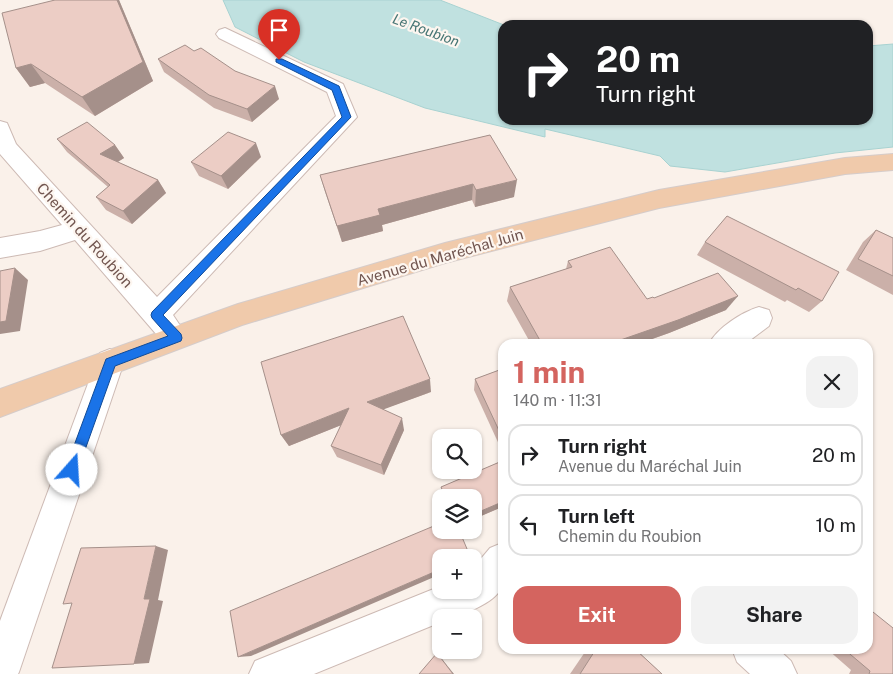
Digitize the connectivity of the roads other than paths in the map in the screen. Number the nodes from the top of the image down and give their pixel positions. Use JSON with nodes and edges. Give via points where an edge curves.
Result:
{"nodes":[{"id":1,"x":225,"y":34,"type":"dead end"},
{"id":2,"x":0,"y":128,"type":"edge"},
{"id":3,"x":893,"y":162,"type":"edge"},
{"id":4,"x":80,"y":229,"type":"junction"},
{"id":5,"x":0,"y":248,"type":"edge"},
{"id":6,"x":156,"y":315,"type":"junction"},
{"id":7,"x":759,"y":318,"type":"dead end"},
{"id":8,"x":177,"y":338,"type":"junction"},
{"id":9,"x":730,"y":339,"type":"edge"},
{"id":10,"x":110,"y":362,"type":"junction"},
{"id":11,"x":0,"y":403,"type":"edge"},
{"id":12,"x":498,"y":565,"type":"edge"},
{"id":13,"x":756,"y":654,"type":"edge"},
{"id":14,"x":0,"y":672,"type":"edge"},
{"id":15,"x":268,"y":674,"type":"edge"},
{"id":16,"x":778,"y":674,"type":"edge"}],
"edges":[{"from":1,"to":6,"type":"street","via":[[336,88],[347,117]]},
{"from":2,"to":4,"type":"street","name":"Chemin du Roubion","via":[[6,146]]},
{"from":3,"to":8,"type":"main road","name":"Avenue du Maréchal Juin","via":[[845,166],[660,198],[445,253],[238,315]]},
{"from":4,"to":5,"type":"street","via":[[40,242]]},
{"from":4,"to":6,"type":"street","name":"Chemin du Roubion"},
{"from":6,"to":8,"type":"street","name":"Chemin du Roubion"},
{"from":7,"to":9,"type":"street"},
{"from":8,"to":10,"type":"main road","name":"Avenue du Maréchal Juin"},
{"from":10,"to":11,"type":"main road","name":"Avenue du Maréchal Juin"},
{"from":10,"to":14,"type":"street"},
{"from":12,"to":15,"type":"street","via":[[478,589]]},
{"from":13,"to":16,"type":"street"}]}
